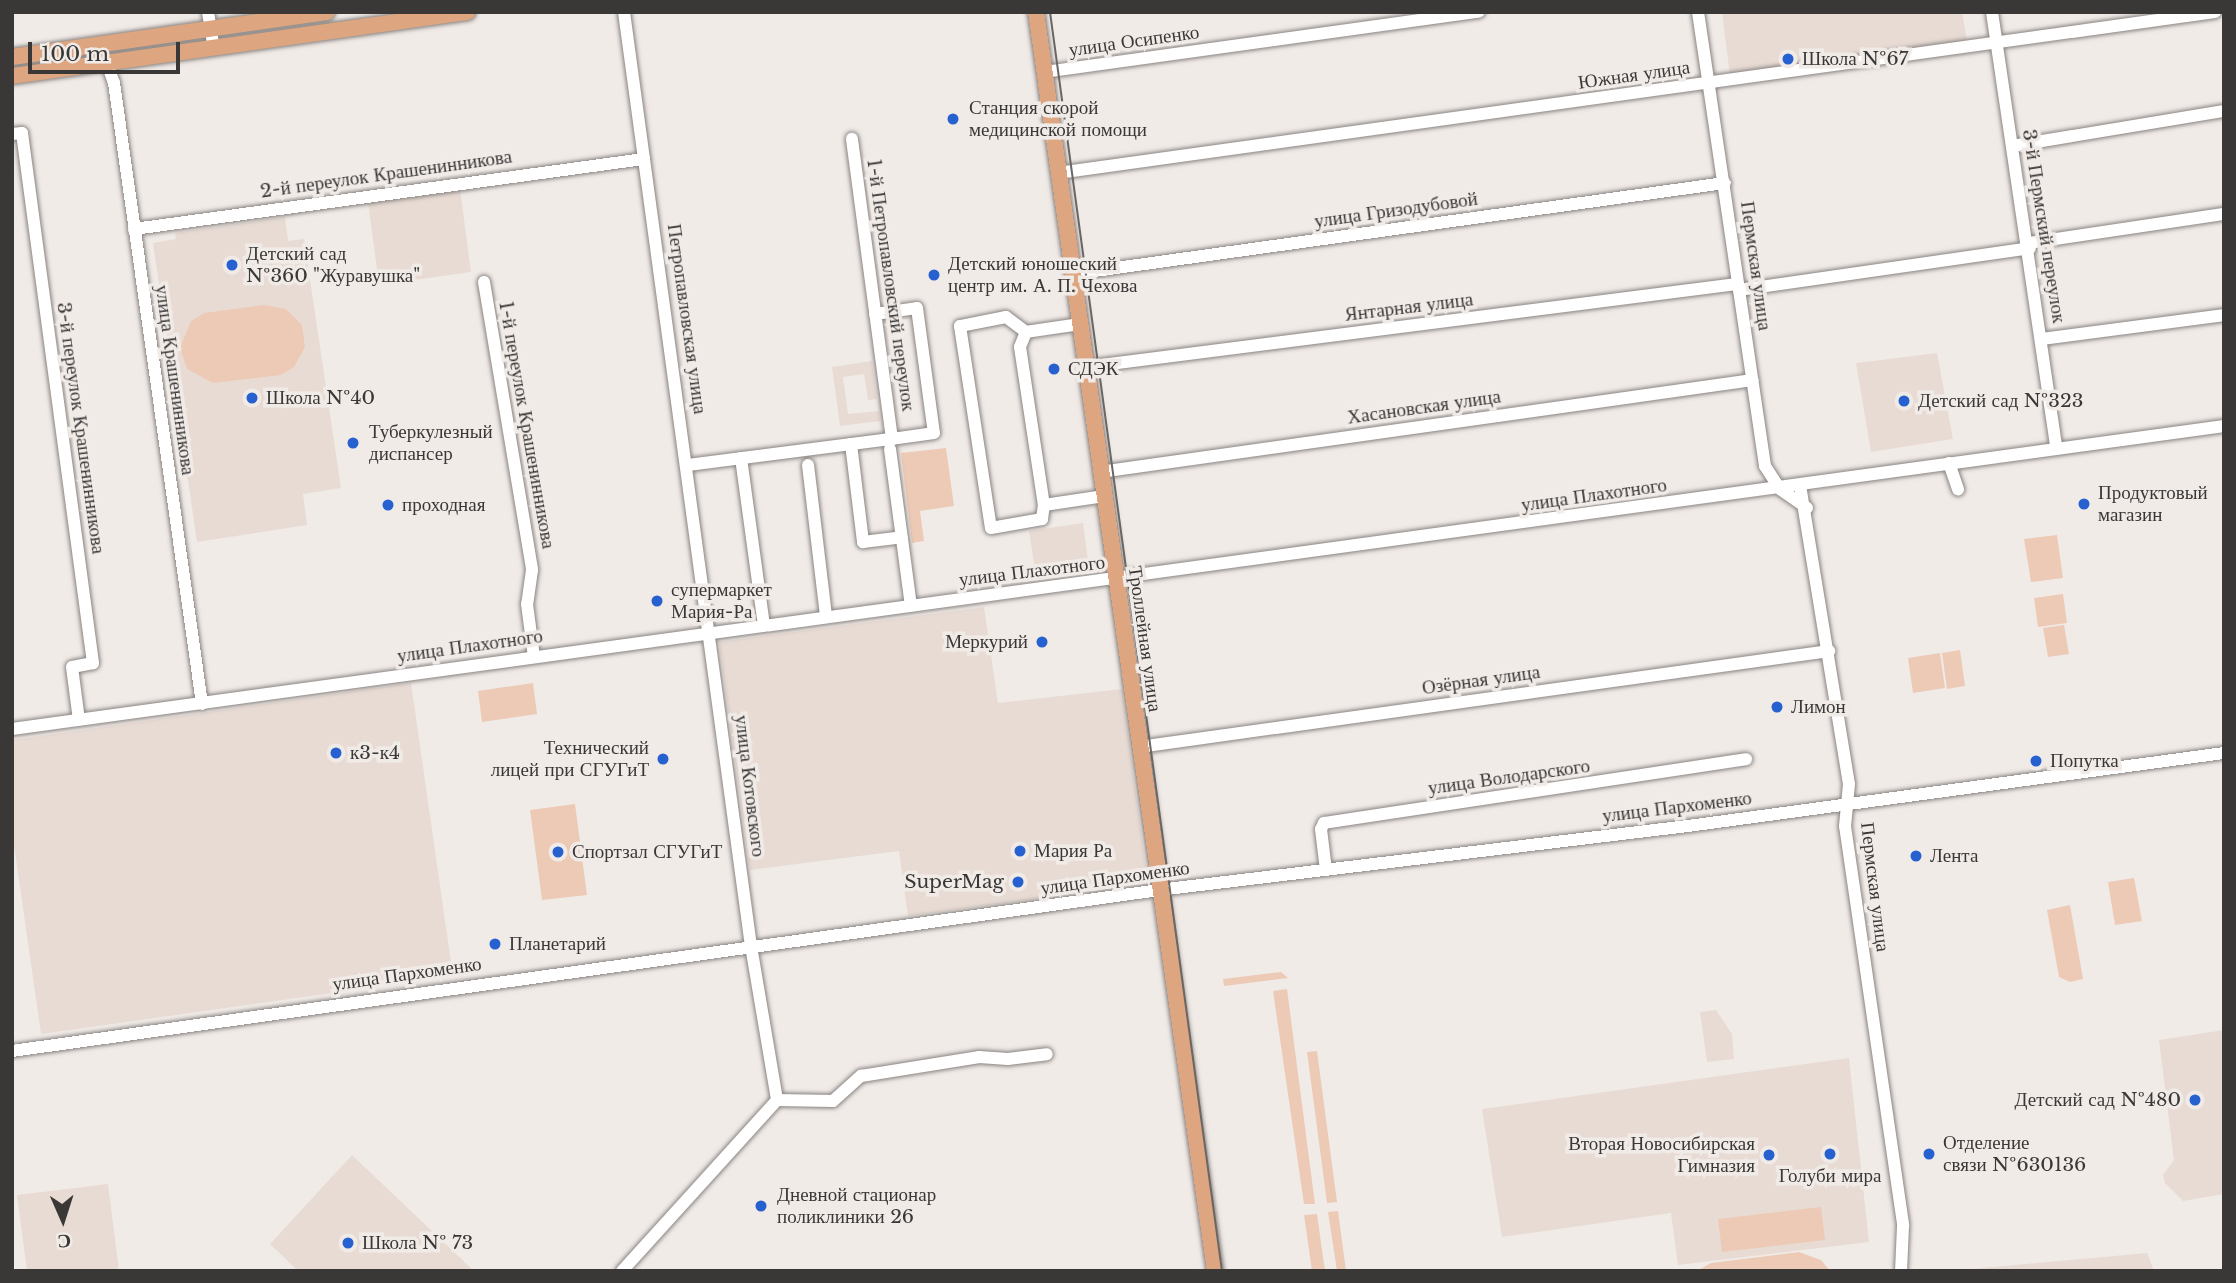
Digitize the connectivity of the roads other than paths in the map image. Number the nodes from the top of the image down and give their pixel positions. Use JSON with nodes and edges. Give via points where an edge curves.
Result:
{"nodes":[{"id":1,"x":208,"y":12,"type":"edge"},
{"id":2,"x":327,"y":12,"type":"edge"},
{"id":3,"x":468,"y":12,"type":"edge"},
{"id":4,"x":624,"y":12,"type":"edge"},
{"id":5,"x":1036,"y":12,"type":"edge"},
{"id":6,"x":1479,"y":12,"type":"edge"},
{"id":7,"x":1698,"y":12,"type":"edge"},
{"id":8,"x":1992,"y":12,"type":"edge"},
{"id":9,"x":2215,"y":12,"type":"edge"},
{"id":10,"x":211,"y":30,"type":"junction"},
{"id":11,"x":1995,"y":41,"type":"junction"},
{"id":12,"x":214,"y":48,"type":"junction"},
{"id":13,"x":12,"y":57,"type":"edge"},
{"id":14,"x":107,"y":63,"type":"junction"},
{"id":15,"x":1044,"y":72,"type":"junction"},
{"id":16,"x":12,"y":76,"type":"edge"},
{"id":17,"x":1710,"y":84,"type":"junction"},
{"id":18,"x":2224,"y":111,"type":"edge"},
{"id":19,"x":12,"y":134,"type":"edge"},
{"id":20,"x":852,"y":139,"type":"dead end"},
{"id":21,"x":2012,"y":146,"type":"junction"},
{"id":22,"x":644,"y":159,"type":"junction"},
{"id":23,"x":1058,"y":173,"type":"junction"},
{"id":24,"x":1725,"y":183,"type":"junction"},
{"id":25,"x":2224,"y":214,"type":"edge"},
{"id":26,"x":134,"y":229,"type":"junction"},
{"id":27,"x":2029,"y":245,"type":"junction"},
{"id":28,"x":1073,"y":274,"type":"junction"},
{"id":29,"x":484,"y":282,"type":"dead end"},
{"id":30,"x":1738,"y":287,"type":"junction"},
{"id":31,"x":875,"y":314,"type":"junction"},
{"id":32,"x":2224,"y":315,"type":"edge"},
{"id":33,"x":1080,"y":324,"type":"junction"},
{"id":34,"x":1026,"y":332,"type":"junction"},
{"id":35,"x":2042,"y":339,"type":"junction"},
{"id":36,"x":1086,"y":367,"type":"junction"},
{"id":37,"x":1753,"y":380,"type":"junction"},
{"id":38,"x":2224,"y":426,"type":"edge"},
{"id":39,"x":851,"y":444,"type":"junction"},
{"id":40,"x":891,"y":444,"type":"junction"},
{"id":41,"x":2056,"y":447,"type":"junction"},
{"id":42,"x":741,"y":458,"type":"junction"},
{"id":43,"x":1949,"y":463,"type":"junction"},
{"id":44,"x":688,"y":465,"type":"junction"},
{"id":45,"x":808,"y":465,"type":"dead end"},
{"id":46,"x":1100,"y":472,"type":"junction"},
{"id":47,"x":1800,"y":485,"type":"junction"},
{"id":48,"x":1780,"y":489,"type":"junction"},
{"id":49,"x":1958,"y":489,"type":"dead end"},
{"id":50,"x":1104,"y":496,"type":"junction"},
{"id":51,"x":1044,"y":505,"type":"junction"},
{"id":52,"x":1807,"y":508,"type":"junction"},
{"id":53,"x":902,"y":537,"type":"junction"},
{"id":54,"x":1115,"y":579,"type":"junction"},
{"id":55,"x":911,"y":606,"type":"junction"},
{"id":56,"x":826,"y":617,"type":"junction"},
{"id":57,"x":764,"y":625,"type":"junction"},
{"id":58,"x":711,"y":632,"type":"junction"},
{"id":59,"x":1829,"y":651,"type":"junction"},
{"id":60,"x":534,"y":657,"type":"junction"},
{"id":61,"x":202,"y":704,"type":"junction"},
{"id":62,"x":79,"y":720,"type":"junction"},
{"id":63,"x":12,"y":729,"type":"edge"},
{"id":64,"x":1139,"y":747,"type":"junction"},
{"id":65,"x":2224,"y":753,"type":"edge"},
{"id":66,"x":1746,"y":759,"type":"dead end"},
{"id":67,"x":1847,"y":804,"type":"junction"},
{"id":68,"x":1326,"y":870,"type":"junction"},
{"id":69,"x":1159,"y":890,"type":"junction"},
{"id":70,"x":751,"y":946,"type":"junction"},
{"id":71,"x":12,"y":1051,"type":"edge"},
{"id":72,"x":1047,"y":1054,"type":"dead end"},
{"id":73,"x":777,"y":1100,"type":"junction"},
{"id":74,"x":622,"y":1271,"type":"edge"},
{"id":75,"x":1215,"y":1271,"type":"edge"},
{"id":76,"x":1901,"y":1271,"type":"edge"}],
"edges":[{"from":1,"to":10,"type":"street"},
{"from":2,"to":10,"type":"main road"},
{"from":3,"to":12,"type":"main road"},
{"from":4,"to":22,"type":"street","name":"Петропавловская улица"},
{"from":5,"to":15,"type":"main road","name":"Троллейная улица"},
{"from":6,"to":15,"type":"street","name":"улица Осипенко"},
{"from":7,"to":17,"type":"street","name":"Пермская улица"},
{"from":8,"to":11,"type":"street","name":"3-й Пермский переулок"},
{"from":9,"to":11,"type":"street","name":"Южная улица"},
{"from":10,"to":12,"type":"street"},
{"from":10,"to":13,"type":"main road"},
{"from":11,"to":17,"type":"street","name":"Южная улица"},
{"from":11,"to":21,"type":"street","name":"3-й Пермский переулок"},
{"from":12,"to":14,"type":"main road"},
{"from":14,"to":16,"type":"main road"},
{"from":14,"to":26,"type":"street","name":"улица Крашенинникова","via":[[114,83]]},
{"from":15,"to":23,"type":"main road","name":"Троллейная улица"},
{"from":17,"to":23,"type":"street","name":"Южная улица"},
{"from":17,"to":24,"type":"street","name":"Пермская улица"},
{"from":18,"to":21,"type":"street"},
{"from":19,"to":62,"type":"street","name":"3-й переулок Крашенинникова","via":[[22,133],[93,663],[72,667]]},
{"from":20,"to":31,"type":"street","name":"1-й Петропавловский переулок"},
{"from":21,"to":27,"type":"street","name":"3-й Пермский переулок"},
{"from":22,"to":26,"type":"street","name":"2-й переулок Крашенинникова"},
{"from":22,"to":44,"type":"street","name":"Петропавловская улица"},
{"from":23,"to":28,"type":"main road","name":"Троллейная улица"},
{"from":24,"to":28,"type":"street","name":"улица Гризодубовой"},
{"from":24,"to":30,"type":"street","name":"Пермская улица"},
{"from":25,"to":27,"type":"street","name":"Янтарная улица"},
{"from":26,"to":61,"type":"street","name":"улица Крашенинникова"},
{"from":27,"to":30,"type":"street","name":"Янтарная улица"},
{"from":27,"to":35,"type":"street","name":"3-й Пермский переулок"},
{"from":28,"to":33,"type":"main road","name":"Троллейная улица"},
{"from":29,"to":60,"type":"street","name":"1-й переулок Крашенинникова","via":[[498,388],[508,407],[532,570],[527,604]]},
{"from":30,"to":36,"type":"street","name":"Янтарная улица"},
{"from":30,"to":37,"type":"street","name":"Пермская улица"},
{"from":31,"to":40,"type":"street","name":"1-й Петропавловский переулок"},
{"from":31,"to":40,"type":"street","via":[[917,308],[934,433]]},
{"from":32,"to":35,"type":"street"},
{"from":33,"to":34,"type":"street"},
{"from":33,"to":36,"type":"main road","name":"Троллейная улица"},
{"from":34,"to":51,"type":"street","via":[[1020,347]]},
{"from":34,"to":51,"type":"street","via":[[1006,317],[960,326],[991,528],[1042,519]]},
{"from":35,"to":41,"type":"street","name":"3-й Пермский переулок"},
{"from":36,"to":46,"type":"main road","name":"Троллейная улица"},
{"from":37,"to":46,"type":"street","name":"Хасановская улица"},
{"from":37,"to":48,"type":"street","name":"Пермская улица","via":[[1765,467]]},
{"from":38,"to":41,"type":"street","name":"улица Плахотного"},
{"from":39,"to":40,"type":"street","name":"1-й Петропавловский переулок"},
{"from":39,"to":42,"type":"street","name":"1-й Петропавловский переулок"},
{"from":39,"to":53,"type":"street","via":[[863,542]]},
{"from":40,"to":53,"type":"street","name":"1-й Петропавловский переулок"},
{"from":41,"to":43,"type":"street","name":"улица Плахотного"},
{"from":42,"to":44,"type":"street","name":"1-й Петропавловский переулок"},
{"from":42,"to":57,"type":"street"},
{"from":43,"to":47,"type":"street","name":"улица Плахотного"},
{"from":43,"to":49,"type":"street"},
{"from":44,"to":58,"type":"street","name":"Петропавловская улица"},
{"from":45,"to":56,"type":"street"},
{"from":46,"to":50,"type":"main road","name":"Троллейная улица"},
{"from":47,"to":48,"type":"street","name":"улица Плахотного"},
{"from":47,"to":52,"type":"street","name":"Пермская улица"},
{"from":48,"to":52,"type":"street","name":"Пермская улица"},
{"from":48,"to":54,"type":"street","name":"улица Плахотного"},
{"from":50,"to":51,"type":"street"},
{"from":50,"to":54,"type":"main road","name":"Троллейная улица"},
{"from":52,"to":59,"type":"street","name":"Пермская улица"},
{"from":53,"to":55,"type":"street","name":"1-й Петропавловский переулок"},
{"from":54,"to":55,"type":"street","name":"улица Плахотного"},
{"from":54,"to":64,"type":"main road","name":"Троллейная улица"},
{"from":55,"to":56,"type":"street","name":"улица Плахотного"},
{"from":56,"to":57,"type":"street","name":"улица Плахотного"},
{"from":57,"to":58,"type":"street","name":"улица Плахотного"},
{"from":58,"to":60,"type":"street","name":"улица Плахотного"},
{"from":58,"to":70,"type":"street","name":"улица Котовского"},
{"from":59,"to":64,"type":"street","name":"Озёрная улица"},
{"from":59,"to":67,"type":"street","name":"Пермская улица","via":[[1849,784]]},
{"from":60,"to":61,"type":"street","name":"улица Плахотного"},
{"from":61,"to":62,"type":"street","name":"улица Плахотного"},
{"from":62,"to":63,"type":"street","name":"улица Плахотного"},
{"from":64,"to":69,"type":"main road","name":"Троллейная улица"},
{"from":65,"to":67,"type":"street","name":"улица Пархоменко"},
{"from":66,"to":68,"type":"street","name":"улица Володарского","via":[[1324,823]]},
{"from":67,"to":68,"type":"street","name":"улица Пархоменко"},
{"from":67,"to":76,"type":"street","name":"Пермская улица","via":[[1845,826],[1903,1226]]},
{"from":68,"to":69,"type":"street","name":"улица Пархоменко"},
{"from":69,"to":70,"type":"street","name":"улица Пархоменко"},
{"from":69,"to":75,"type":"main road","name":"Троллейная улица"},
{"from":70,"to":71,"type":"street","name":"улица Пархоменко"},
{"from":70,"to":73,"type":"street","name":"улица Котовского"},
{"from":72,"to":73,"type":"street","via":[[979,1057],[861,1076],[833,1101]]},
{"from":73,"to":74,"type":"street"}]}
